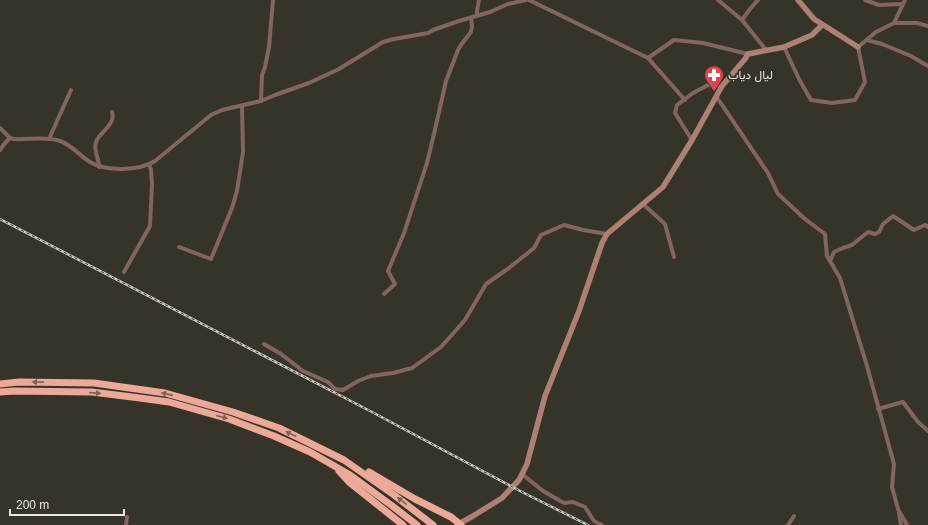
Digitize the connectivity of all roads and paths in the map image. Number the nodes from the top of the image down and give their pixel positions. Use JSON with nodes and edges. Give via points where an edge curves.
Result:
{"nodes":[{"id":1,"x":273,"y":0,"type":"edge"},
{"id":2,"x":480,"y":0,"type":"edge"},
{"id":3,"x":526,"y":0,"type":"edge"},
{"id":4,"x":530,"y":0,"type":"edge"},
{"id":5,"x":718,"y":0,"type":"edge"},
{"id":6,"x":758,"y":0,"type":"edge"},
{"id":7,"x":798,"y":0,"type":"edge"},
{"id":8,"x":865,"y":0,"type":"edge"},
{"id":9,"x":904,"y":2,"type":"edge"},
{"id":10,"x":477,"y":16,"type":"junction"},
{"id":11,"x":471,"y":18,"type":"junction"},
{"id":12,"x":742,"y":20,"type":"junction"},
{"id":13,"x":894,"y":23,"type":"junction"},
{"id":14,"x":822,"y":25,"type":"junction"},
{"id":15,"x":928,"y":26,"type":"edge"},
{"id":16,"x":867,"y":40,"type":"junction"},
{"id":17,"x":784,"y":47,"type":"junction"},
{"id":18,"x":858,"y":47,"type":"junction"},
{"id":19,"x":766,"y":50,"type":"junction"},
{"id":20,"x":748,"y":54,"type":"junction"},
{"id":21,"x":648,"y":58,"type":"junction"},
{"id":22,"x":928,"y":66,"type":"edge"},
{"id":23,"x":722,"y":86,"type":"junction"},
{"id":24,"x":71,"y":90,"type":"dead end"},
{"id":25,"x":716,"y":96,"type":"junction"},
{"id":26,"x":685,"y":100,"type":"junction"},
{"id":27,"x":261,"y":101,"type":"junction"},
{"id":28,"x":242,"y":106,"type":"junction"},
{"id":29,"x":112,"y":112,"type":"dead end"},
{"id":30,"x":0,"y":128,"type":"edge"},
{"id":31,"x":10,"y":138,"type":"junction"},
{"id":32,"x":50,"y":139,"type":"junction"},
{"id":33,"x":692,"y":140,"type":"junction"},
{"id":34,"x":0,"y":150,"type":"edge"},
{"id":35,"x":150,"y":164,"type":"junction"},
{"id":36,"x":99,"y":167,"type":"junction"},
{"id":37,"x":643,"y":204,"type":"junction"},
{"id":38,"x":928,"y":227,"type":"edge"},
{"id":39,"x":607,"y":234,"type":"junction"},
{"id":40,"x":179,"y":247,"type":"dead end"},
{"id":41,"x":674,"y":258,"type":"dead end"},
{"id":42,"x":830,"y":261,"type":"junction"},
{"id":43,"x":124,"y":272,"type":"dead end"},
{"id":44,"x":384,"y":294,"type":"dead end"},
{"id":45,"x":264,"y":344,"type":"dead end"},
{"id":46,"x":0,"y":384,"type":"edge"},
{"id":47,"x":0,"y":392,"type":"edge"},
{"id":48,"x":878,"y":409,"type":"junction"},
{"id":49,"x":928,"y":431,"type":"edge"},
{"id":50,"x":344,"y":460,"type":"junction"},
{"id":51,"x":337,"y":468,"type":"junction"},
{"id":52,"x":522,"y":474,"type":"junction"},
{"id":53,"x":898,"y":509,"type":"junction"},
{"id":54,"x":794,"y":516,"type":"dead end"},
{"id":55,"x":128,"y":517,"type":"dead end"},
{"id":56,"x":126,"y":525,"type":"edge"},
{"id":57,"x":403,"y":525,"type":"edge"},
{"id":58,"x":417,"y":525,"type":"edge"},
{"id":59,"x":432,"y":525,"type":"edge"},
{"id":60,"x":459,"y":525,"type":"edge"},
{"id":61,"x":602,"y":525,"type":"edge"},
{"id":62,"x":788,"y":525,"type":"edge"},
{"id":63,"x":901,"y":525,"type":"edge"},
{"id":64,"x":907,"y":525,"type":"edge"}],
"edges":[{"from":1,"to":27,"type":"street","via":[[269,47],[262,75]]},
{"from":2,"to":10,"type":"street"},
{"from":3,"to":10,"type":"street"},
{"from":4,"to":21,"type":"street"},
{"from":5,"to":12,"type":"street"},
{"from":6,"to":12,"type":"street"},
{"from":7,"to":14,"type":"street"},
{"from":8,"to":9,"type":"street","via":[[879,5]]},
{"from":9,"to":13,"type":"street"},
{"from":10,"to":11,"type":"street"},
{"from":11,"to":27,"type":"street","via":[[417,36],[383,42],[339,69]]},
{"from":11,"to":44,"type":"street","via":[[471,32],[458,50],[446,82],[427,163],[404,233],[388,271],[395,284]]},
{"from":12,"to":19,"type":"street"},
{"from":13,"to":15,"type":"street","via":[[917,23]]},
{"from":13,"to":16,"type":"street"},
{"from":14,"to":17,"type":"street","via":[[812,35]]},
{"from":14,"to":18,"type":"street"},
{"from":16,"to":18,"type":"street"},
{"from":16,"to":22,"type":"street","via":[[911,56]]},
{"from":17,"to":18,"type":"street","via":[[811,100],[832,103],[854,100],[865,82]]},
{"from":17,"to":19,"type":"street"},
{"from":19,"to":20,"type":"street"},
{"from":20,"to":21,"type":"street","via":[[703,43],[674,40]]},
{"from":20,"to":23,"type":"street"},
{"from":21,"to":26,"type":"street"},
{"from":23,"to":25,"type":"street"},
{"from":23,"to":26,"type":"street","via":[[708,85]]},
{"from":24,"to":32,"type":"street"},
{"from":25,"to":33,"type":"street"},
{"from":25,"to":42,"type":"street","via":[[768,173],[778,194],[825,234],[827,256]]},
{"from":26,"to":33,"type":"street","via":[[677,105],[675,113]]},
{"from":27,"to":28,"type":"street"},
{"from":28,"to":35,"type":"street","via":[[211,115]]},
{"from":28,"to":40,"type":"street","via":[[242,152],[237,191],[212,259]]},
{"from":29,"to":36,"type":"street","via":[[111,122],[95,144]]},
{"from":30,"to":31,"type":"street"},
{"from":31,"to":32,"type":"street"},
{"from":31,"to":34,"type":"street"},
{"from":32,"to":36,"type":"street","via":[[67,144]]},
{"from":33,"to":37,"type":"street","via":[[663,187]]},
{"from":35,"to":36,"type":"street","via":[[133,169]]},
{"from":35,"to":43,"type":"street","via":[[150,226]]},
{"from":37,"to":39,"type":"street"},
{"from":37,"to":41,"type":"street","via":[[665,224]]},
{"from":38,"to":42,"type":"street","via":[[925,225],[914,230],[893,216],[883,224],[879,232],[868,232],[852,245],[834,252]]},
{"from":39,"to":45,"type":"street","via":[[564,225],[541,235],[534,248],[486,284],[465,320],[441,348],[412,368],[371,376],[343,390],[335,389],[328,382],[303,371]]},
{"from":39,"to":52,"type":"street","via":[[545,396]]},
{"from":42,"to":48,"type":"street","via":[[840,278]]},
{"from":50,"to":46,"type":"highway","one_way":true,"via":[[279,428],[165,393],[94,384]]},
{"from":47,"to":51,"type":"highway","one_way":true,"via":[[92,392],[169,402],[229,419],[268,434],[310,452]]},
{"from":48,"to":49,"type":"street","via":[[903,402]]},
{"from":48,"to":53,"type":"street","via":[[894,464],[892,487]]},
{"from":59,"to":50,"type":"highway","one_way":true},
{"from":50,"to":60,"type":"highway","via":[[446,515]]},
{"from":51,"to":57,"type":"highway","via":[[346,479]]},
{"from":51,"to":58,"type":"highway"},
{"from":52,"to":60,"type":"street","via":[[502,498]]},
{"from":52,"to":61,"type":"street","via":[[543,491],[564,503],[573,502],[586,507],[594,521]]},
{"from":53,"to":63,"type":"street"},
{"from":53,"to":64,"type":"street"},
{"from":54,"to":62,"type":"street"},
{"from":55,"to":56,"type":"street"}]}
